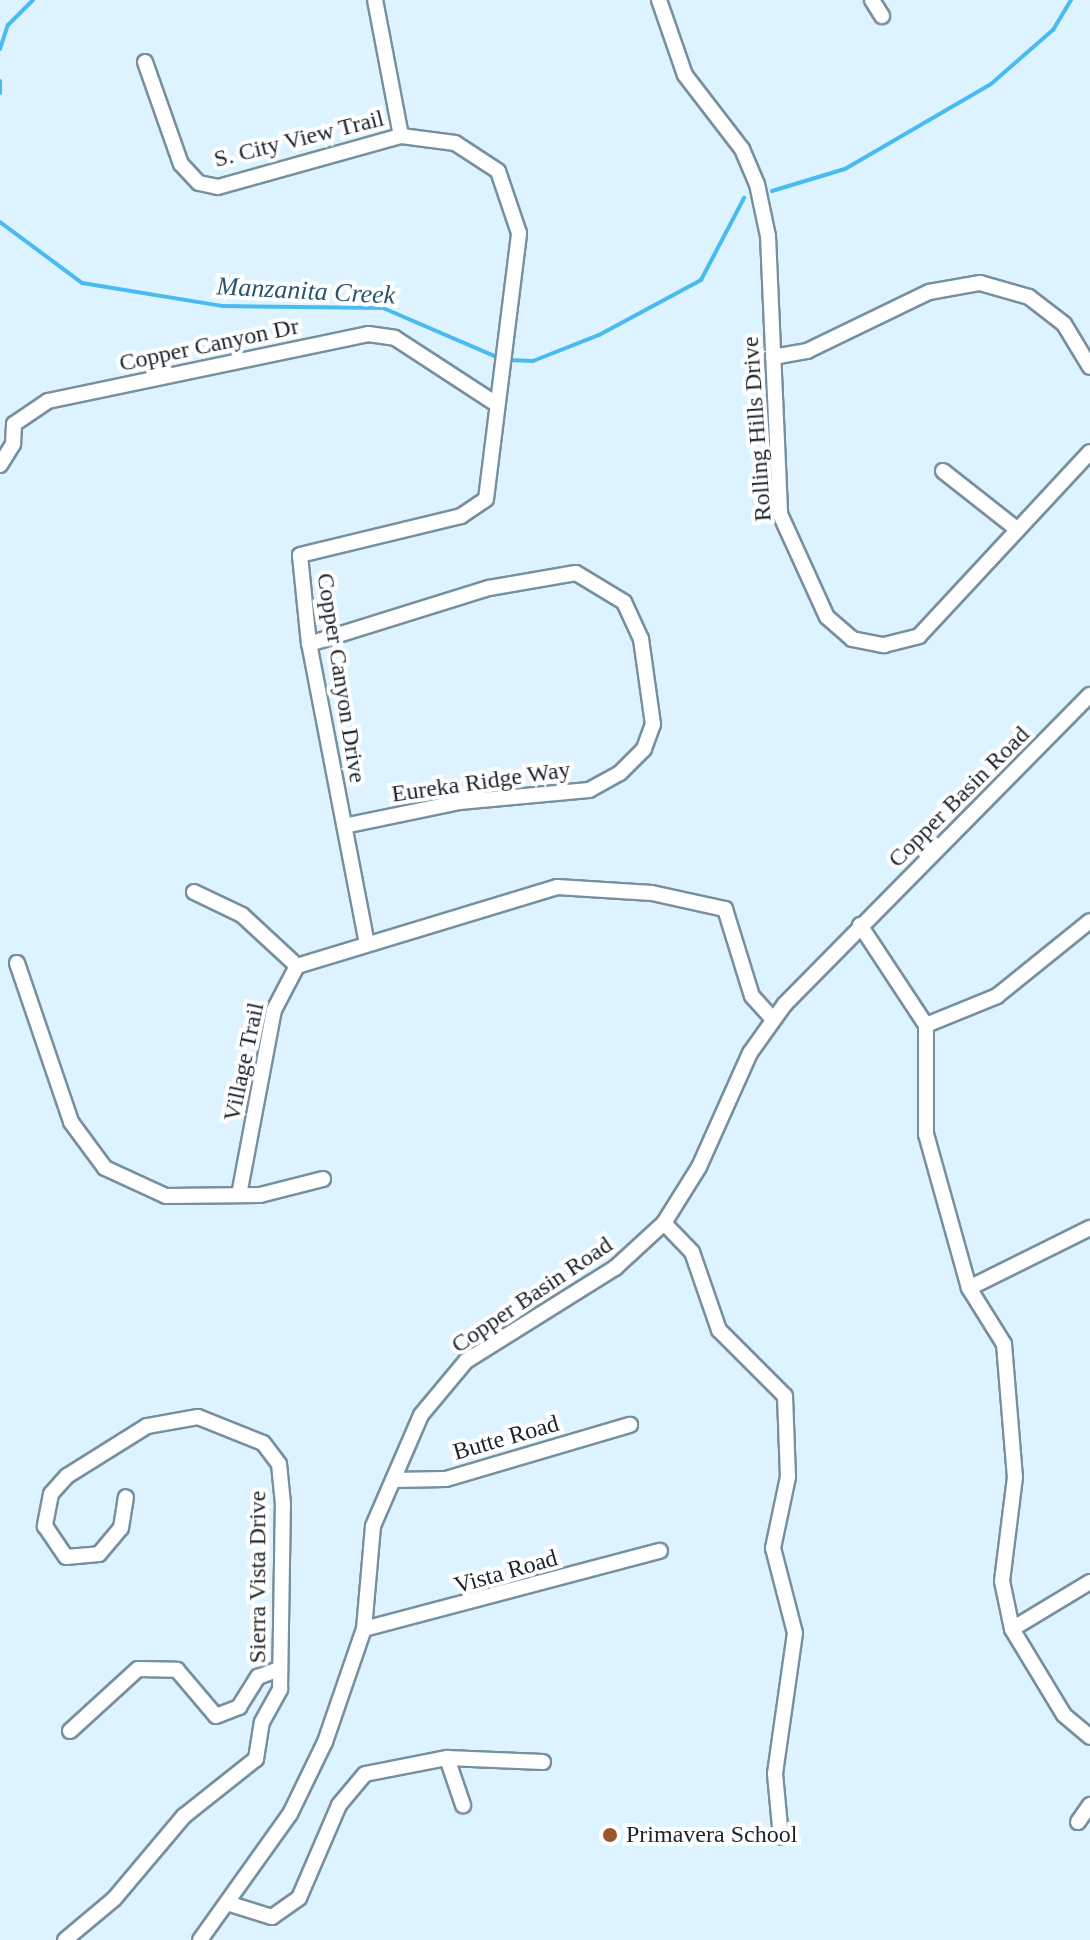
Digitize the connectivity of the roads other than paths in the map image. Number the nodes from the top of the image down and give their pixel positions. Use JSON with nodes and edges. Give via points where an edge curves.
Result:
{"nodes":[{"id":1,"x":375,"y":0,"type":"edge"},
{"id":2,"x":659,"y":0,"type":"edge"},
{"id":3,"x":872,"y":0,"type":"edge"},
{"id":4,"x":882,"y":16,"type":"dead end"},
{"id":5,"x":145,"y":62,"type":"dead end"},
{"id":6,"x":401,"y":136,"type":"junction"},
{"id":7,"x":773,"y":357,"type":"junction"},
{"id":8,"x":1090,"y":367,"type":"edge"},
{"id":9,"x":493,"y":402,"type":"junction"},
{"id":10,"x":1090,"y":452,"type":"edge"},
{"id":11,"x":0,"y":465,"type":"edge"},
{"id":12,"x":943,"y":471,"type":"dead end"},
{"id":13,"x":1018,"y":530,"type":"junction"},
{"id":14,"x":309,"y":644,"type":"junction"},
{"id":15,"x":1090,"y":695,"type":"edge"},
{"id":16,"x":344,"y":826,"type":"junction"},
{"id":17,"x":194,"y":892,"type":"dead end"},
{"id":18,"x":1090,"y":921,"type":"edge"},
{"id":19,"x":860,"y":925,"type":"junction"},
{"id":20,"x":367,"y":944,"type":"junction"},
{"id":21,"x":17,"y":963,"type":"dead end"},
{"id":22,"x":297,"y":966,"type":"junction"},
{"id":23,"x":773,"y":1019,"type":"junction"},
{"id":24,"x":926,"y":1025,"type":"junction"},
{"id":25,"x":323,"y":1179,"type":"dead end"},
{"id":26,"x":239,"y":1195,"type":"junction"},
{"id":27,"x":664,"y":1223,"type":"junction"},
{"id":28,"x":1090,"y":1228,"type":"edge"},
{"id":29,"x":969,"y":1288,"type":"junction"},
{"id":30,"x":630,"y":1425,"type":"dead end"},
{"id":31,"x":393,"y":1480,"type":"junction"},
{"id":32,"x":126,"y":1497,"type":"dead end"},
{"id":33,"x":660,"y":1551,"type":"dead end"},
{"id":34,"x":1090,"y":1582,"type":"edge"},
{"id":35,"x":364,"y":1629,"type":"junction"},
{"id":36,"x":1012,"y":1629,"type":"junction"},
{"id":37,"x":279,"y":1669,"type":"junction"},
{"id":38,"x":70,"y":1731,"type":"dead end"},
{"id":39,"x":1090,"y":1737,"type":"edge"},
{"id":40,"x":447,"y":1758,"type":"junction"},
{"id":41,"x":543,"y":1762,"type":"dead end"},
{"id":42,"x":463,"y":1805,"type":"dead end"},
{"id":43,"x":1090,"y":1805,"type":"edge"},
{"id":44,"x":1078,"y":1822,"type":"dead end"},
{"id":45,"x":781,"y":1837,"type":"dead end"},
{"id":46,"x":227,"y":1903,"type":"junction"},
{"id":47,"x":65,"y":1940,"type":"edge"},
{"id":48,"x":200,"y":1940,"type":"edge"}],
"edges":[{"from":1,"to":6,"type":"street"},
{"from":2,"to":7,"type":"street","name":"Rolling Hills Drive","via":[[685,75],[742,149],[757,184],[768,236]]},
{"from":3,"to":4,"type":"street"},
{"from":5,"to":6,"type":"street","name":"S. City View Trail","via":[[181,164],[199,183],[218,187]]},
{"from":6,"to":9,"type":"street","name":"Copper Canyon Drive","via":[[455,143],[498,171],[519,233]]},
{"from":7,"to":8,"type":"street","via":[[807,351],[929,292],[980,283],[1029,297],[1064,324]]},
{"from":7,"to":13,"type":"street","name":"Rolling Hills Drive","via":[[780,514],[827,617],[852,639],[884,645],[919,636]]},
{"from":9,"to":11,"type":"street","name":"Copper Canyon Dr","via":[[395,338],[368,334],[48,401],[14,424],[13,444]]},
{"from":9,"to":14,"type":"street","name":"Copper Canyon Drive","via":[[486,499],[461,516],[300,555]]},
{"from":10,"to":13,"type":"street","name":"Rolling Hills Drive"},
{"from":12,"to":13,"type":"street"},
{"from":14,"to":16,"type":"street","name":"Copper Canyon Drive"},
{"from":14,"to":16,"type":"street","name":"Eureka Ridge Way","via":[[489,588],[576,573],[624,602],[641,639],[653,724],[644,749],[589,790],[460,802]]},
{"from":15,"to":19,"type":"street","name":"Copper Basin Road"},
{"from":16,"to":20,"type":"street","name":"Copper Canyon Drive"},
{"from":17,"to":22,"type":"street","via":[[242,915]]},
{"from":18,"to":24,"type":"street","via":[[997,996]]},
{"from":19,"to":23,"type":"street","name":"Copper Basin Road"},
{"from":19,"to":24,"type":"street"},
{"from":20,"to":22,"type":"street"},
{"from":20,"to":23,"type":"street","via":[[557,887],[652,893],[725,909],[752,996]]},
{"from":21,"to":26,"type":"street","via":[[71,1122],[105,1168],[166,1196]]},
{"from":22,"to":26,"type":"street","name":"Village Trail","via":[[274,1010]]},
{"from":23,"to":27,"type":"street","name":"Copper Basin Road"},
{"from":24,"to":29,"type":"street","via":[[926,1134]]},
{"from":25,"to":26,"type":"street"},
{"from":27,"to":31,"type":"street","name":"Copper Basin Road","via":[[615,1268],[466,1361],[421,1415]]},
{"from":27,"to":45,"type":"street","via":[[692,1252],[719,1330],[785,1396],[788,1477],[773,1548],[795,1633],[775,1774]]},
{"from":28,"to":29,"type":"street"},
{"from":29,"to":36,"type":"street","via":[[1004,1344],[1010,1386],[1015,1477],[1002,1581]]},
{"from":30,"to":31,"type":"street","name":"Butte Road","via":[[446,1479]]},
{"from":31,"to":35,"type":"street","name":"Copper Basin Road","via":[[373,1526]]},
{"from":32,"to":37,"type":"street","name":"Sierra Vista Drive","via":[[121,1528],[99,1554],[66,1557],[45,1526],[51,1494],[67,1476],[147,1426],[198,1417],[263,1443],[279,1464],[283,1504]]},
{"from":33,"to":35,"type":"street","name":"Vista Road"},
{"from":34,"to":36,"type":"street"},
{"from":35,"to":46,"type":"street","name":"Copper Basin Road","via":[[325,1742],[290,1814]]},
{"from":36,"to":39,"type":"street","via":[[1064,1715]]},
{"from":37,"to":38,"type":"street","via":[[258,1677],[239,1707],[216,1716],[177,1670],[138,1669]]},
{"from":37,"to":47,"type":"street","name":"Sierra Vista Drive","via":[[256,1759],[184,1816],[114,1899]]},
{"from":40,"to":41,"type":"street"},
{"from":40,"to":42,"type":"street"},
{"from":40,"to":46,"type":"street","via":[[365,1774],[339,1805],[299,1898],[272,1917]]},
{"from":43,"to":44,"type":"street"},
{"from":46,"to":48,"type":"street","name":"Copper Basin Road"}]}
